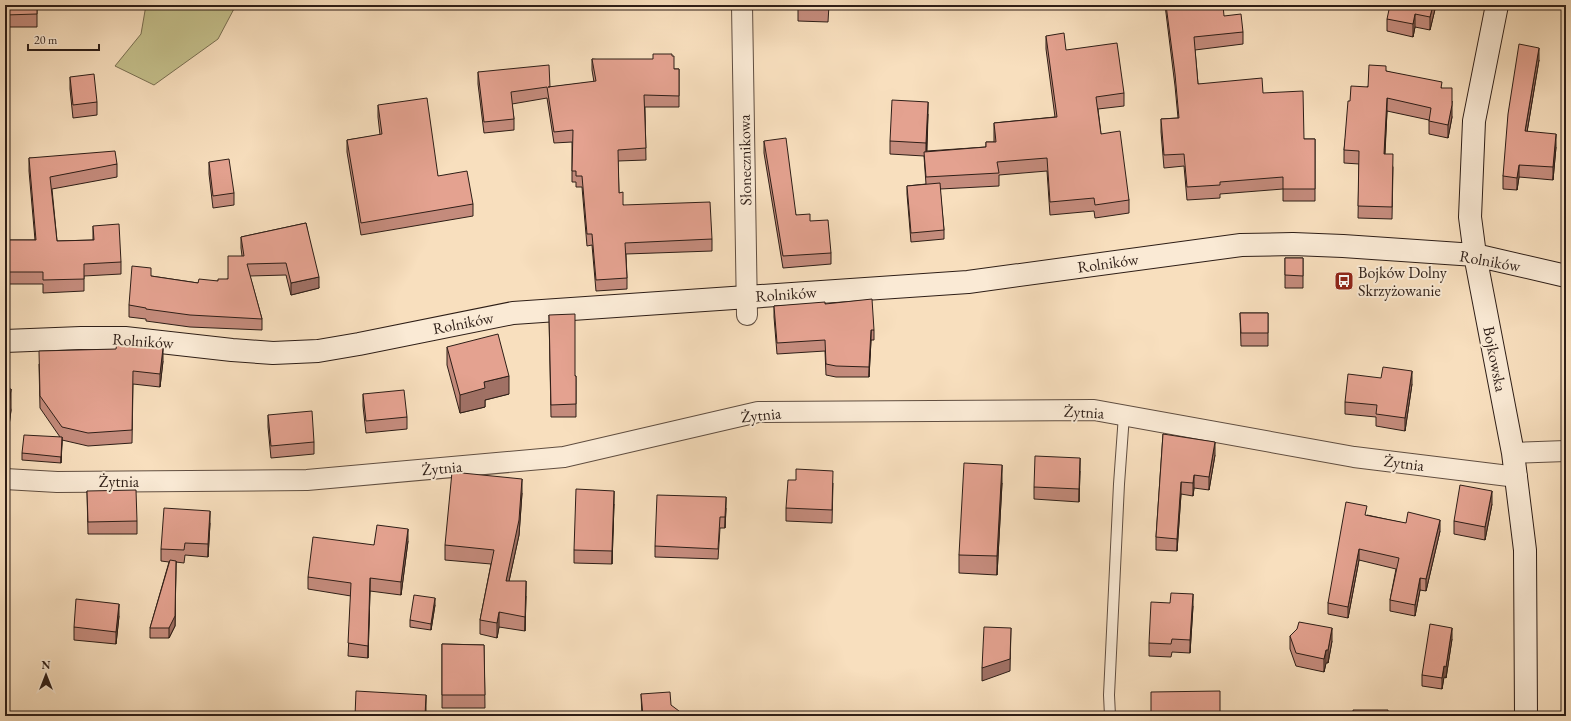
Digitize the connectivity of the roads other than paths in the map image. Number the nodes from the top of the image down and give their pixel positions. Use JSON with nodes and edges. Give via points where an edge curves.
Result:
{"nodes":[{"id":1,"x":742,"y":5,"type":"edge"},
{"id":2,"x":1497,"y":5,"type":"edge"},
{"id":3,"x":1474,"y":255,"type":"junction"},
{"id":4,"x":1566,"y":276,"type":"edge"},
{"id":5,"x":747,"y":306,"type":"junction"},
{"id":6,"x":5,"y":341,"type":"edge"},
{"id":7,"x":1124,"y":415,"type":"junction"},
{"id":8,"x":1566,"y":451,"type":"edge"},
{"id":9,"x":1513,"y":453,"type":"junction"},
{"id":10,"x":1517,"y":477,"type":"junction"},
{"id":11,"x":5,"y":479,"type":"edge"},
{"id":12,"x":1110,"y":716,"type":"edge"},
{"id":13,"x":1526,"y":716,"type":"edge"}],
"edges":[{"from":1,"to":5,"type":"street","name":"Słonecznikowa"},
{"from":2,"to":3,"type":"street","name":"Bojkowska","via":[[1474,121],[1470,217]]},
{"from":3,"to":4,"type":"street","name":"Rolników"},
{"from":3,"to":5,"type":"street","name":"Rolników","via":[[1344,246],[1241,245],[968,282]]},
{"from":3,"to":9,"type":"street","name":"Bojkowska"},
{"from":5,"to":6,"type":"street","name":"Rolników","via":[[513,313],[318,351],[266,353],[125,338]]},
{"from":7,"to":10,"type":"street","name":"Żytnia","via":[[1354,457]]},
{"from":7,"to":11,"type":"street","name":"Żytnia","via":[[1094,410],[758,412],[564,457],[307,480],[57,482]]},
{"from":7,"to":12,"type":"lane","via":[[1118,492]]},
{"from":8,"to":9,"type":"street"},
{"from":9,"to":10,"type":"street","name":"Bojkowska"},
{"from":10,"to":13,"type":"street","name":"Bojkowska","via":[[1525,550]]}]}
